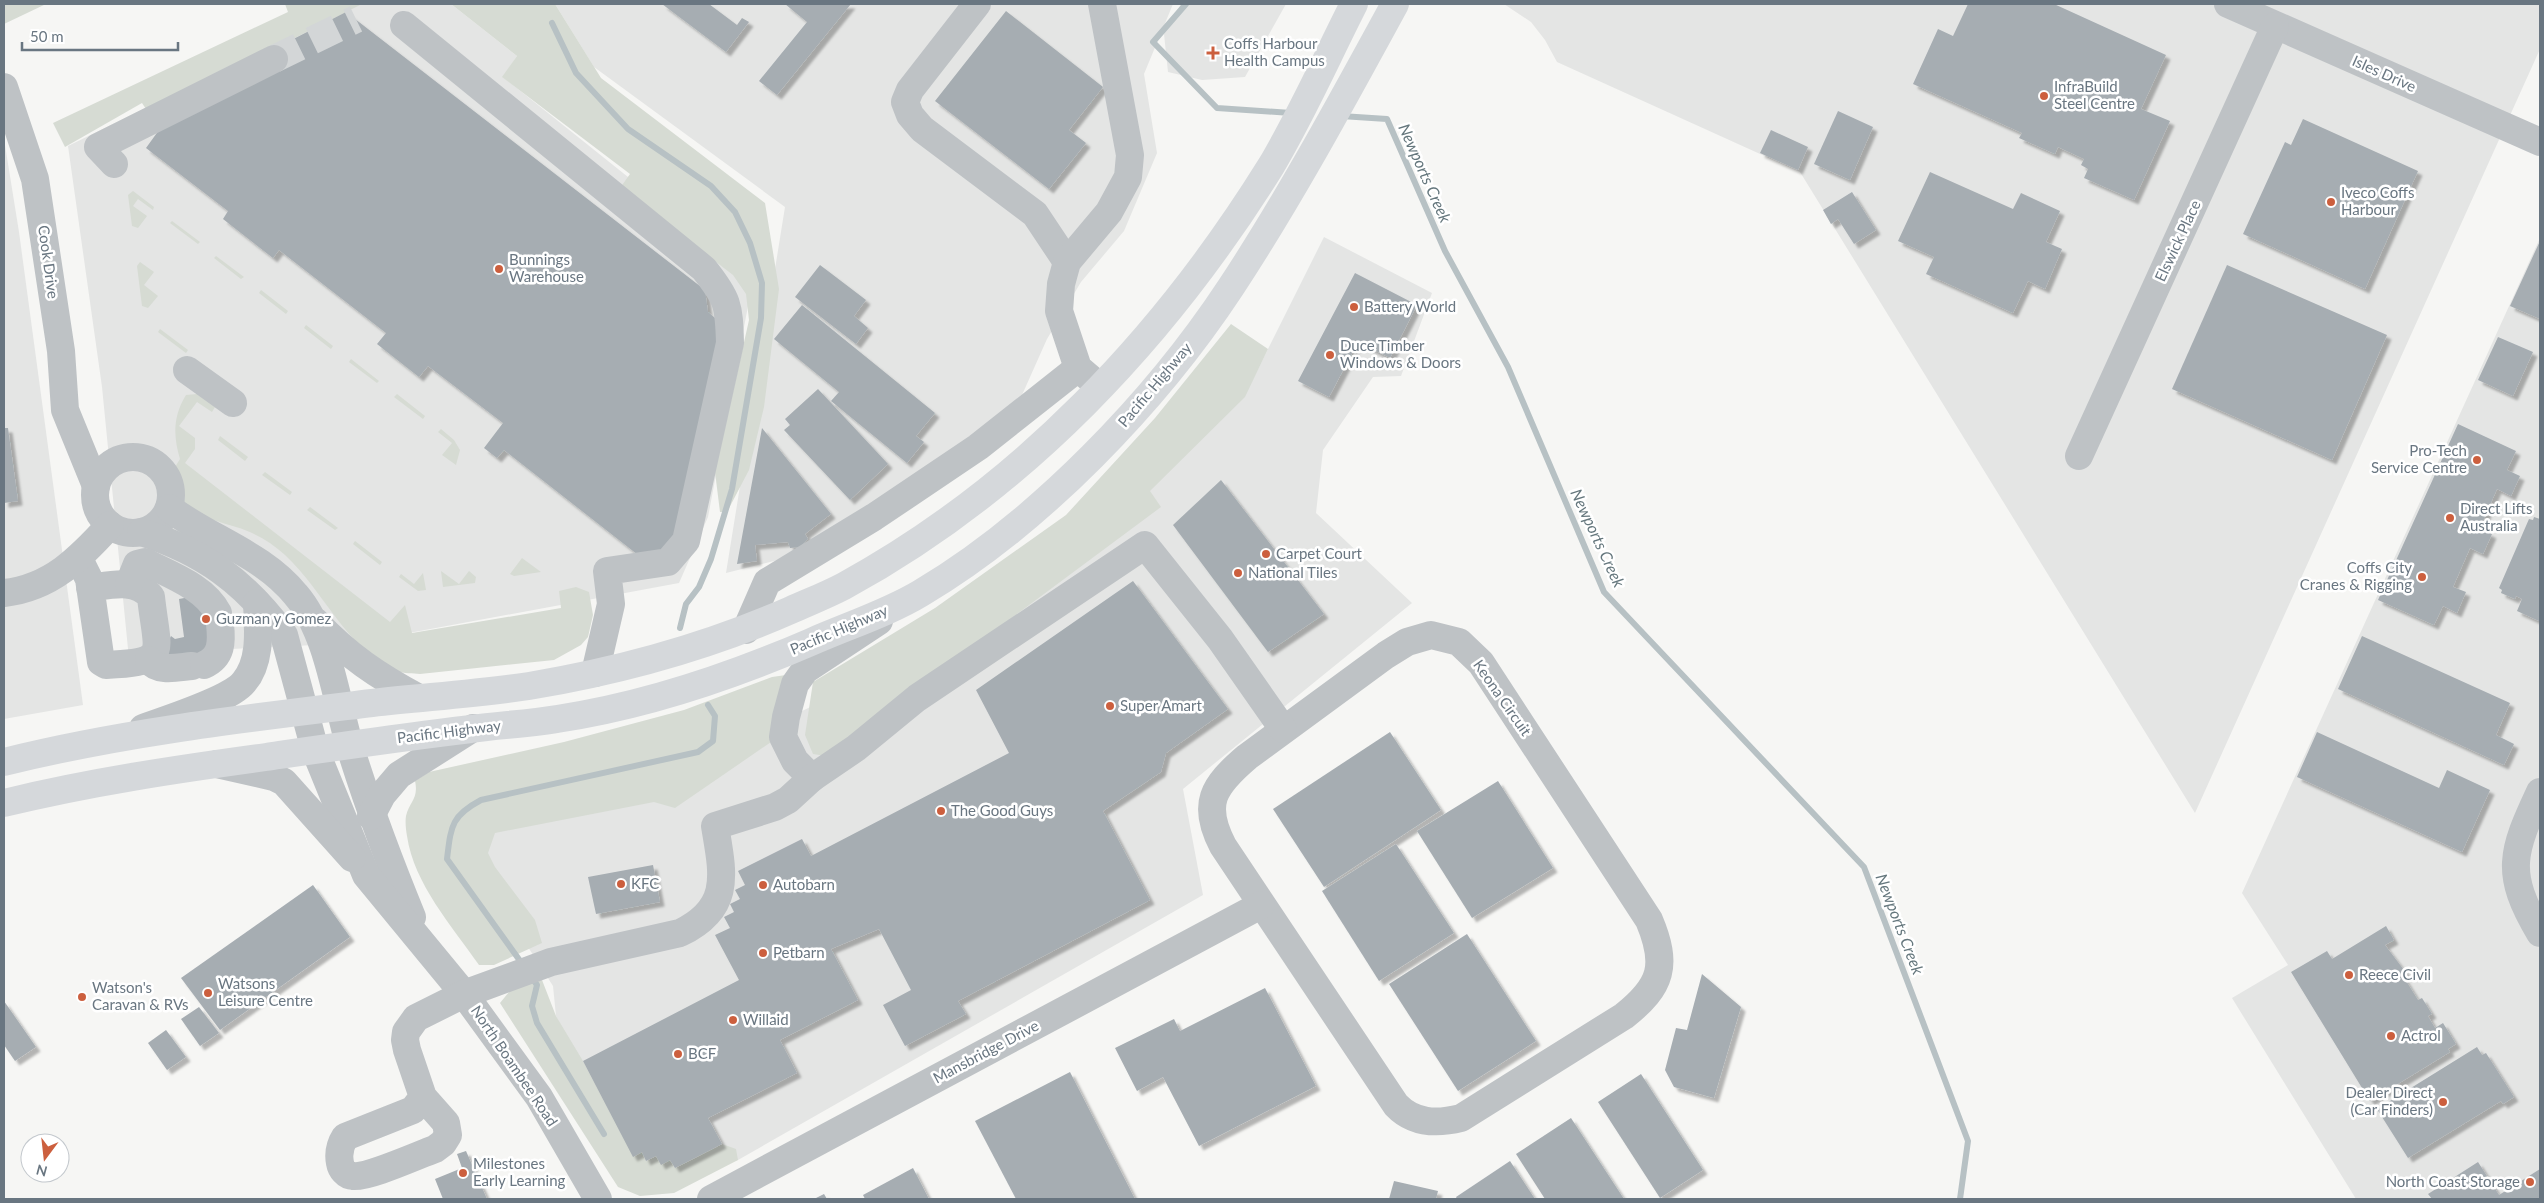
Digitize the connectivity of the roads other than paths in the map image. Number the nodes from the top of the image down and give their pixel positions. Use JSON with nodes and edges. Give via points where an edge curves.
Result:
{"nodes":[{"id":1,"x":977,"y":4,"type":"edge"},
{"id":2,"x":1102,"y":4,"type":"edge"},
{"id":3,"x":1354,"y":4,"type":"edge"},
{"id":4,"x":1395,"y":4,"type":"edge"},
{"id":5,"x":2228,"y":4,"type":"edge"},
{"id":6,"x":404,"y":25,"type":"dead end"},
{"id":7,"x":2276,"y":26,"type":"junction"},
{"id":8,"x":274,"y":59,"type":"tunnel mouth"},
{"id":9,"x":4,"y":87,"type":"edge"},
{"id":10,"x":2540,"y":142,"type":"edge"},
{"id":11,"x":114,"y":164,"type":"dead end"},
{"id":12,"x":1067,"y":262,"type":"junction"},
{"id":13,"x":1078,"y":368,"type":"junction"},
{"id":14,"x":188,"y":370,"type":"dead end"},
{"id":15,"x":1100,"y":388,"type":"junction"},
{"id":16,"x":233,"y":403,"type":"dead end"},
{"id":17,"x":77,"y":438,"type":"junction"},
{"id":18,"x":2079,"y":456,"type":"dead end"},
{"id":19,"x":118,"y":460,"type":"junction"},
{"id":20,"x":96,"y":486,"type":"junction"},
{"id":21,"x":169,"y":508,"type":"junction"},
{"id":22,"x":110,"y":525,"type":"junction"},
{"id":23,"x":141,"y":532,"type":"junction"},
{"id":24,"x":79,"y":560,"type":"junction"},
{"id":25,"x":132,"y":578,"type":"junction"},
{"id":26,"x":90,"y":588,"type":"junction"},
{"id":27,"x":4,"y":593,"type":"edge"},
{"id":28,"x":918,"y":596,"type":"junction"},
{"id":29,"x":257,"y":603,"type":"junction"},
{"id":30,"x":312,"y":617,"type":"junction"},
{"id":31,"x":746,"y":630,"type":"junction"},
{"id":32,"x":149,"y":660,"type":"junction"},
{"id":33,"x":595,"y":674,"type":"junction"},
{"id":34,"x":419,"y":698,"type":"junction"},
{"id":35,"x":340,"y":707,"type":"junction"},
{"id":36,"x":304,"y":711,"type":"junction"},
{"id":37,"x":473,"y":728,"type":"junction"},
{"id":38,"x":1283,"y":729,"type":"junction"},
{"id":39,"x":112,"y":740,"type":"junction"},
{"id":40,"x":350,"y":746,"type":"junction"},
{"id":41,"x":315,"y":750,"type":"junction"},
{"id":42,"x":4,"y":762,"type":"edge"},
{"id":43,"x":216,"y":764,"type":"junction"},
{"id":44,"x":812,"y":778,"type":"junction"},
{"id":45,"x":2540,"y":792,"type":"edge"},
{"id":46,"x":4,"y":803,"type":"edge"},
{"id":47,"x":372,"y":816,"type":"junction"},
{"id":48,"x":366,"y":875,"type":"junction"},
{"id":49,"x":1261,"y":905,"type":"junction"},
{"id":50,"x":2540,"y":933,"type":"edge"},
{"id":51,"x":421,"y":940,"type":"junction"},
{"id":52,"x":464,"y":994,"type":"junction"},
{"id":53,"x":423,"y":1097,"type":"dead end"},
{"id":54,"x":598,"y":1199,"type":"edge"},
{"id":55,"x":711,"y":1199,"type":"edge"}],
"edges":[{"from":1,"to":12,"type":"street","via":[[910,90],[905,102],[910,115],[922,129],[1035,214]]},
{"from":2,"to":12,"type":"street","via":[[1130,155],[1128,177],[1109,212]]},
{"from":3,"to":15,"type":"highway","via":[[1272,163],[1227,233],[1176,301]]},
{"from":4,"to":28,"type":"highway","name":"Pacific Highway","via":[[1320,139],[1232,286],[1170,368],[1112,435],[1065,482],[1017,525]]},
{"from":5,"to":7,"type":"street","name":"Isles Drive"},
{"from":6,"to":33,"type":"street","via":[[704,269],[723,294],[729,316],[730,343],[686,541],[668,562],[607,571],[611,604]]},
{"from":7,"to":10,"type":"street","name":"Isles Drive"},
{"from":7,"to":18,"type":"street","name":"Elswick Place"},
{"from":8,"to":11,"type":"street","via":[[98,147]]},
{"from":9,"to":17,"type":"street","name":"Cook Drive","via":[[35,179],[61,351],[64,410]]},
{"from":12,"to":13,"type":"street","via":[[1060,284],[1059,311]]},
{"from":13,"to":15,"type":"street"},
{"from":13,"to":31,"type":"street","via":[[978,447],[874,517],[767,582]]},
{"from":14,"to":16,"type":"street"},
{"from":15,"to":31,"type":"highway","via":[[1021,465],[965,510],[840,588]]},
{"from":17,"to":19,"type":"street","via":[[103,455]]},
{"from":17,"to":20,"type":"street","name":"Cook Drive"},
{"from":19,"to":20,"type":"street","via":[[101,476]]},
{"from":19,"to":21,"type":"street","via":[[140,458],[159,468],[170,487]]},
{"from":20,"to":22,"type":"street","via":[[97,508]]},
{"from":21,"to":23,"type":"street","via":[[159,524]]},
{"from":21,"to":30,"type":"street","via":[[270,568],[296,594]]},
{"from":22,"to":23,"type":"street","via":[[130,533]]},
{"from":22,"to":24,"type":"street"},
{"from":23,"to":29,"type":"street","via":[[167,540],[202,558],[235,580]]},
{"from":24,"to":26,"type":"street","via":[[85,568]]},
{"from":24,"to":27,"type":"street","via":[[58,574],[16,592]]},
{"from":25,"to":26,"type":"street"},
{"from":25,"to":32,"type":"street","via":[[151,597],[157,649]]},
{"from":25,"to":32,"type":"street","via":[[139,562],[145,562],[213,602],[219,618],[220,649],[210,662],[163,668]]},
{"from":26,"to":32,"type":"street","via":[[101,662],[106,665]]},
{"from":28,"to":37,"type":"highway","name":"Pacific Highway","via":[[753,665],[640,702],[558,719]]},
{"from":28,"to":44,"type":"street","via":[[805,670],[795,684],[783,738],[794,761]]},
{"from":29,"to":36,"type":"street","via":[[284,635]]},
{"from":29,"to":39,"type":"street","via":[[257,648],[244,682],[224,696]]},
{"from":30,"to":34,"type":"street","via":[[356,660]]},
{"from":30,"to":35,"type":"street"},
{"from":31,"to":33,"type":"highway"},
{"from":33,"to":34,"type":"highway","via":[[526,687]]},
{"from":34,"to":35,"type":"highway"},
{"from":35,"to":36,"type":"highway"},
{"from":35,"to":40,"type":"street","name":"North Boambee Road"},
{"from":36,"to":39,"type":"highway"},
{"from":36,"to":41,"type":"street","name":"North Boambee Road"},
{"from":37,"to":40,"type":"highway","name":"Pacific Highway"},
{"from":37,"to":47,"type":"street","via":[[399,775],[382,795]]},
{"from":38,"to":44,"type":"street","via":[[1220,639],[1145,545],[917,698],[856,748]]},
{"from":38,"to":49,"type":"street","name":"Keona Circuit","via":[[1225,776],[1215,791],[1211,810],[1215,831]]},
{"from":38,"to":49,"type":"street","name":"Keona Circuit","via":[[1407,642],[1431,635],[1459,642],[1481,663],[1623,879],[1649,920],[1659,945],[1660,958],[1655,984],[1643,1001],[1624,1016],[1461,1118],[1444,1123],[1419,1120],[1405,1115],[1396,1105]]},
{"from":39,"to":42,"type":"highway"},
{"from":40,"to":41,"type":"highway","name":"Pacific Highway"},
{"from":40,"to":47,"type":"street","name":"North Boambee Road"},
{"from":41,"to":43,"type":"highway","name":"Pacific Highway"},
{"from":41,"to":48,"type":"street","name":"North Boambee Road"},
{"from":43,"to":46,"type":"highway","name":"Pacific Highway"},
{"from":43,"to":48,"type":"street","via":[[284,782],[338,839]]},
{"from":44,"to":52,"type":"street","via":[[788,800],[775,807],[715,826],[721,883],[712,910],[699,924],[680,932],[543,965]]},
{"from":45,"to":50,"type":"street","via":[[2523,829],[2515,858],[2515,878],[2520,895]]},
{"from":47,"to":51,"type":"street","name":"North Boambee Road"},
{"from":48,"to":51,"type":"street","name":"North Boambee Road"},
{"from":49,"to":55,"type":"street","name":"Mansbridge Drive"},
{"from":51,"to":52,"type":"street","name":"North Boambee Road"},
{"from":52,"to":53,"type":"street","via":[[416,1018],[406,1032],[407,1050]]},
{"from":52,"to":54,"type":"street","name":"North Boambee Road","via":[[538,1098]]}]}
